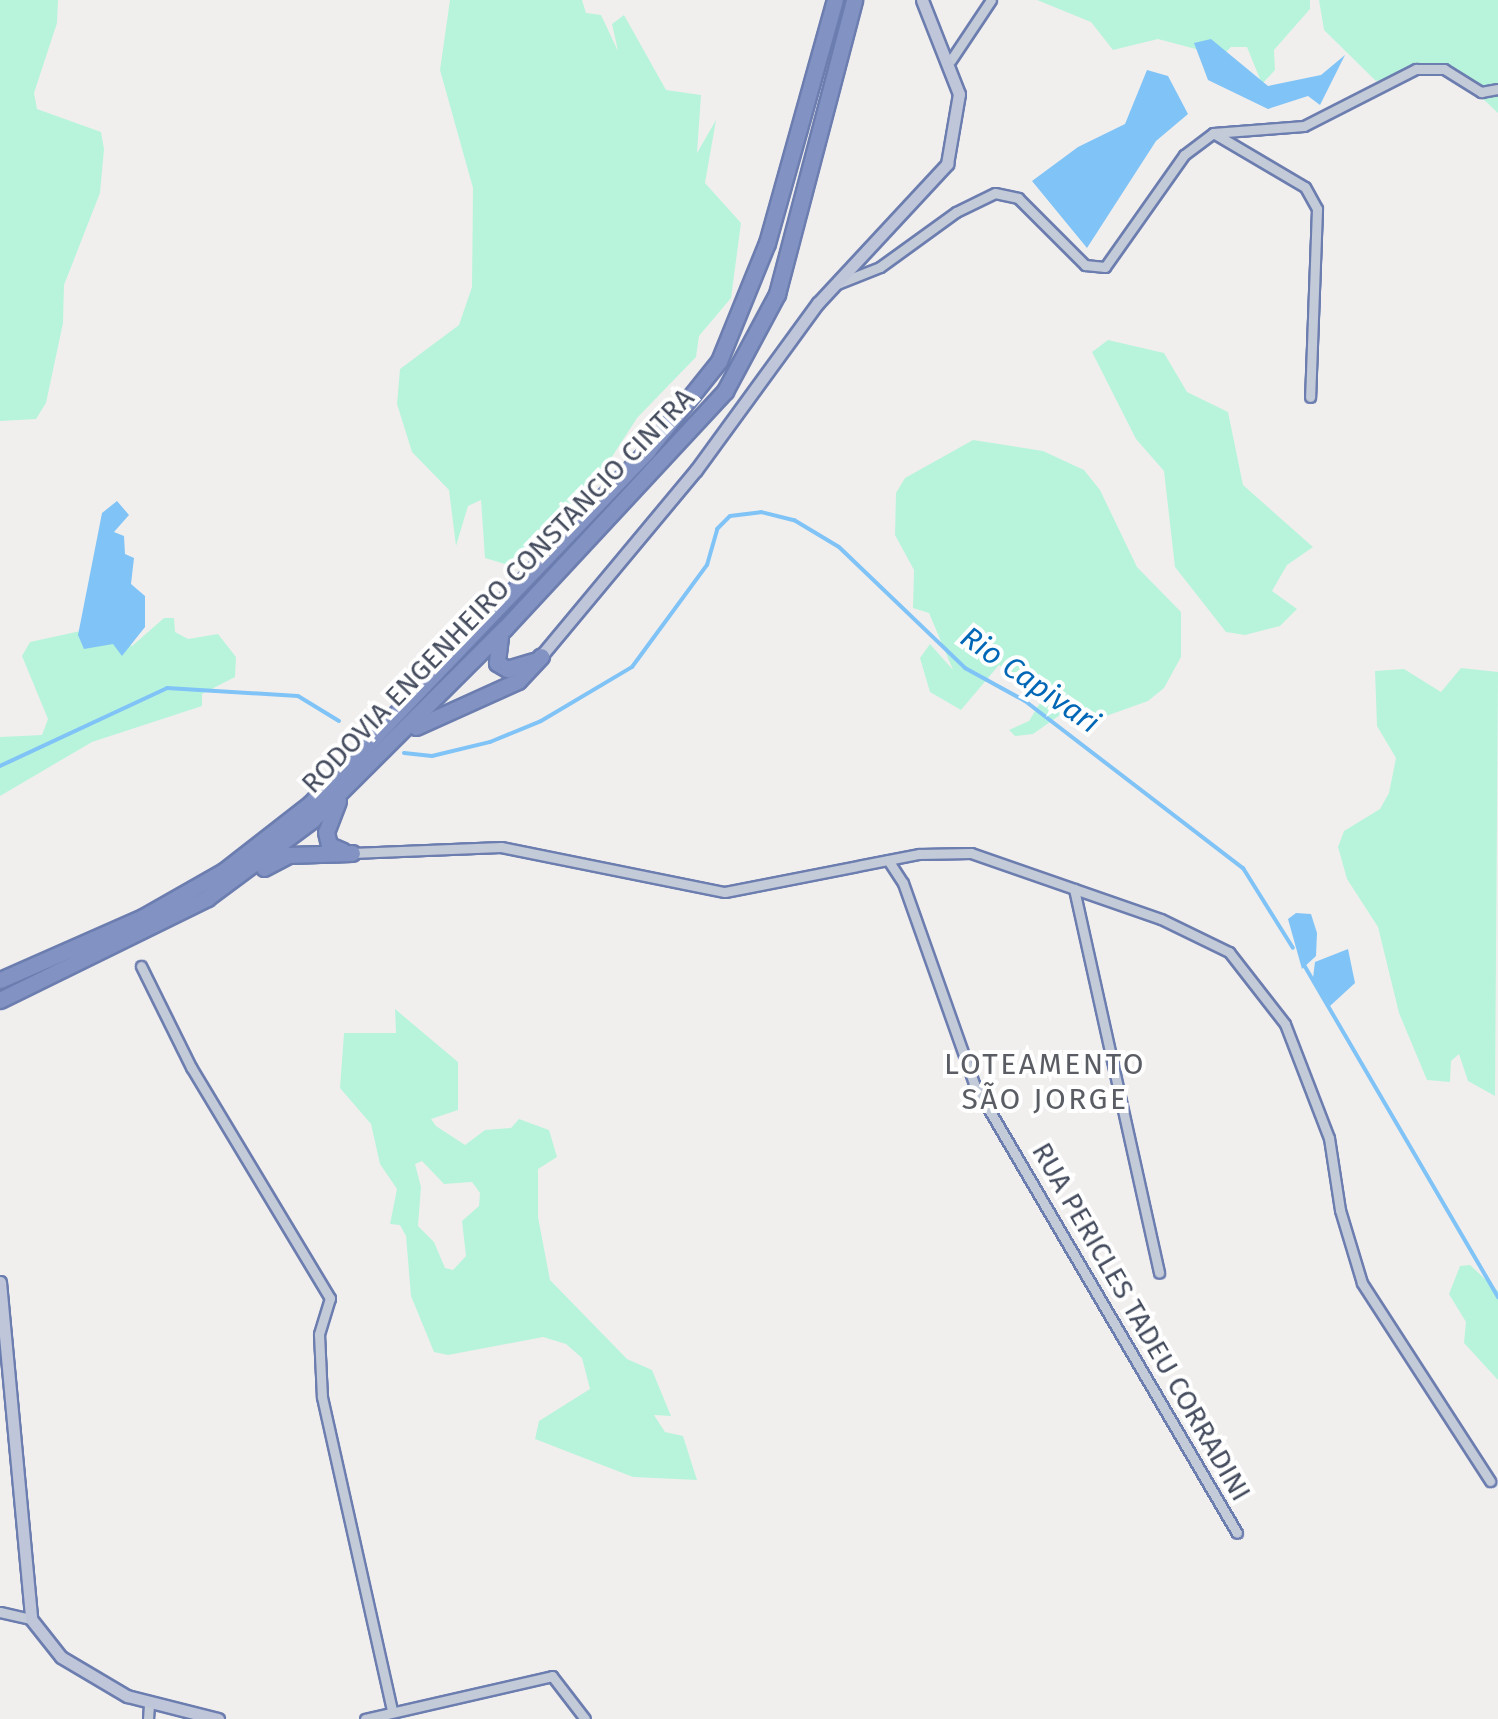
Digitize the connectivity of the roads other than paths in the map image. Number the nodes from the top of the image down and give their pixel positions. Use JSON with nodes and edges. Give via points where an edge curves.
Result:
{"nodes":[{"id":1,"x":835,"y":0,"type":"edge"},
{"id":2,"x":854,"y":0,"type":"edge"},
{"id":3,"x":922,"y":0,"type":"edge"},
{"id":4,"x":991,"y":0,"type":"edge"},
{"id":5,"x":951,"y":60,"type":"junction"},
{"id":6,"x":1498,"y":89,"type":"edge"},
{"id":7,"x":1213,"y":133,"type":"junction"},
{"id":8,"x":837,"y":284,"type":"junction"},
{"id":9,"x":1310,"y":396,"type":"dead end"},
{"id":10,"x":504,"y":629,"type":"junction"},
{"id":11,"x":541,"y":656,"type":"junction"},
{"id":12,"x":389,"y":745,"type":"junction"},
{"id":13,"x":342,"y":792,"type":"junction"},
{"id":14,"x":352,"y":853,"type":"junction"},
{"id":15,"x":888,"y":860,"type":"junction"},
{"id":16,"x":1074,"y":888,"type":"junction"},
{"id":17,"x":207,"y":898,"type":"junction"},
{"id":18,"x":141,"y":966,"type":"dead end"},
{"id":19,"x":0,"y":980,"type":"edge"},
{"id":20,"x":0,"y":1000,"type":"edge"},
{"id":21,"x":1159,"y":1272,"type":"dead end"},
{"id":22,"x":0,"y":1282,"type":"edge"},
{"id":23,"x":1490,"y":1480,"type":"dead end"},
{"id":24,"x":1237,"y":1533,"type":"dead end"},
{"id":25,"x":0,"y":1612,"type":"edge"},
{"id":26,"x":31,"y":1619,"type":"junction"},
{"id":27,"x":149,"y":1704,"type":"junction"},
{"id":28,"x":392,"y":1709,"type":"junction"},
{"id":29,"x":148,"y":1719,"type":"edge"},
{"id":30,"x":218,"y":1719,"type":"edge"},
{"id":31,"x":365,"y":1719,"type":"edge"},
{"id":32,"x":585,"y":1719,"type":"edge"}],
"edges":[{"from":1,"to":19,"type":"highway","name":"RODOVIA ENGENHEIRO CONSTANCIO CINTRA","via":[[767,243],[719,361],[648,451],[310,804],[224,872]]},
{"from":2,"to":10,"type":"highway","name":"RODOVIA ENGENHEIRO CONSTANCIO CINTRA","via":[[777,294],[725,391]]},
{"from":3,"to":5,"type":"street"},
{"from":4,"to":5,"type":"street"},
{"from":5,"to":8,"type":"street","via":[[959,94],[946,164]]},
{"from":6,"to":7,"type":"street","via":[[1481,92],[1444,69],[1416,70],[1304,126]]},
{"from":7,"to":8,"type":"street","via":[[1184,155],[1105,268],[1084,265],[1018,198],[995,193],[956,212],[880,267]]},
{"from":7,"to":9,"type":"street","via":[[1296,180],[1316,209]]},
{"from":8,"to":11,"type":"street"},
{"from":10,"to":11,"type":"highway","via":[[497,663],[520,668]]},
{"from":10,"to":12,"type":"highway","name":"RODOVIA ENGENHEIRO CONSTANCIO CINTRA"},
{"from":11,"to":12,"type":"highway","via":[[518,681],[450,707]]},
{"from":12,"to":13,"type":"highway","name":"RODOVIA ENGENHEIRO CONSTANCIO CINTRA"},
{"from":13,"to":14,"type":"highway","via":[[326,836],[333,848]]},
{"from":13,"to":17,"type":"highway","name":"RODOVIA ENGENHEIRO CONSTANCIO CINTRA"},
{"from":14,"to":15,"type":"street","via":[[501,848],[725,892]]},
{"from":14,"to":17,"type":"highway","via":[[288,855]]},
{"from":15,"to":16,"type":"street","via":[[971,853]]},
{"from":15,"to":24,"type":"street","name":"RUA PERICLES TADEU CORRADINI","via":[[903,883],[974,1084]]},
{"from":16,"to":21,"type":"street"},
{"from":16,"to":23,"type":"street","via":[[1229,952],[1258,980],[1285,1024],[1329,1138],[1340,1210],[1362,1283]]},
{"from":17,"to":20,"type":"highway","name":"RODOVIA ENGENHEIRO CONSTANCIO CINTRA"},
{"from":18,"to":28,"type":"street","via":[[191,1068],[330,1298],[319,1334],[322,1397]]},
{"from":22,"to":26,"type":"street"},
{"from":25,"to":26,"type":"street"},
{"from":26,"to":27,"type":"street","via":[[61,1657]]},
{"from":27,"to":29,"type":"street"},
{"from":27,"to":30,"type":"street"},
{"from":28,"to":31,"type":"street"},
{"from":28,"to":32,"type":"street","via":[[552,1676]]}]}
